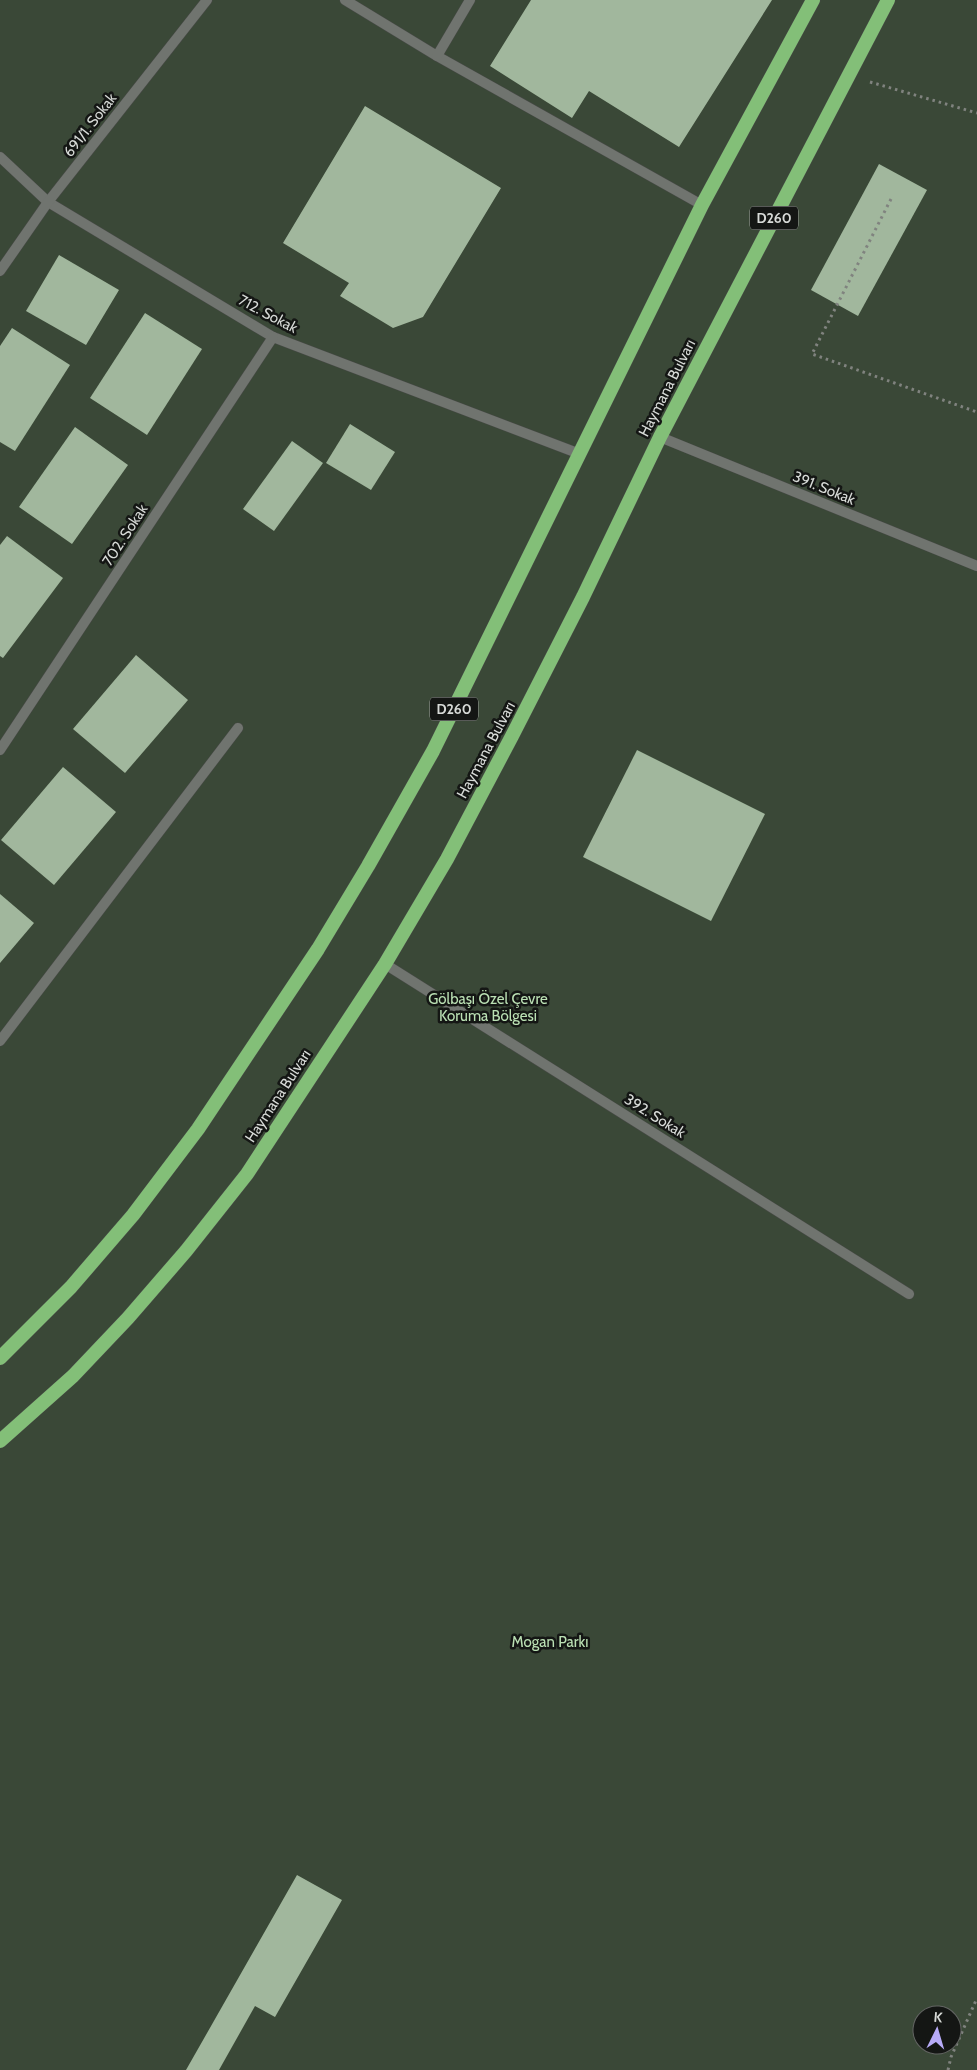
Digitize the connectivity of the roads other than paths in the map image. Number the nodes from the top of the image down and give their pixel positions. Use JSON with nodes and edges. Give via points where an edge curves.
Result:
{"nodes":[{"id":1,"x":207,"y":0,"type":"edge"},
{"id":2,"x":345,"y":0,"type":"edge"},
{"id":3,"x":470,"y":0,"type":"edge"},
{"id":4,"x":814,"y":0,"type":"edge"},
{"id":5,"x":888,"y":0,"type":"edge"},
{"id":6,"x":437,"y":56,"type":"junction"},
{"id":7,"x":0,"y":158,"type":"edge"},
{"id":8,"x":48,"y":202,"type":"junction"},
{"id":9,"x":702,"y":205,"type":"junction"},
{"id":10,"x":0,"y":271,"type":"edge"},
{"id":11,"x":274,"y":337,"type":"junction"},
{"id":12,"x":660,"y":437,"type":"junction"},
{"id":13,"x":580,"y":454,"type":"junction"},
{"id":14,"x":977,"y":566,"type":"edge"},
{"id":15,"x":238,"y":728,"type":"dead end"},
{"id":16,"x":0,"y":750,"type":"edge"},
{"id":17,"x":385,"y":964,"type":"junction"},
{"id":18,"x":0,"y":1041,"type":"edge"},
{"id":19,"x":909,"y":1294,"type":"dead end"},
{"id":20,"x":0,"y":1358,"type":"edge"},
{"id":21,"x":0,"y":1441,"type":"edge"}],
"edges":[{"from":1,"to":8,"type":"street","name":"691/1. Sokak"},
{"from":2,"to":6,"type":"street"},
{"from":3,"to":6,"type":"street"},
{"from":4,"to":9,"type":"highway","number":"D260"},
{"from":5,"to":12,"type":"highway","name":"Haymana Bulvarı","number":"D260"},
{"from":6,"to":9,"type":"street"},
{"from":7,"to":8,"type":"street","name":"712. Sokak"},
{"from":8,"to":10,"type":"street","name":"691/1. Sokak"},
{"from":8,"to":11,"type":"street","name":"712. Sokak"},
{"from":9,"to":13,"type":"highway","number":"D260"},
{"from":11,"to":13,"type":"street","name":"712. Sokak"},
{"from":11,"to":16,"type":"street","name":"702. Sokak"},
{"from":12,"to":14,"type":"street","name":"391. Sokak"},
{"from":12,"to":17,"type":"highway","name":"Haymana Bulvarı","number":"D260","via":[[512,736]]},
{"from":13,"to":20,"type":"highway","number":"D260","via":[[433,751],[318,949],[198,1129],[133,1215],[71,1287]]},
{"from":15,"to":18,"type":"street"},
{"from":17,"to":19,"type":"street","name":"392. Sokak"},
{"from":17,"to":21,"type":"highway","name":"Haymana Bulvarı","number":"D260","via":[[247,1174],[186,1251],[73,1376]]}]}
